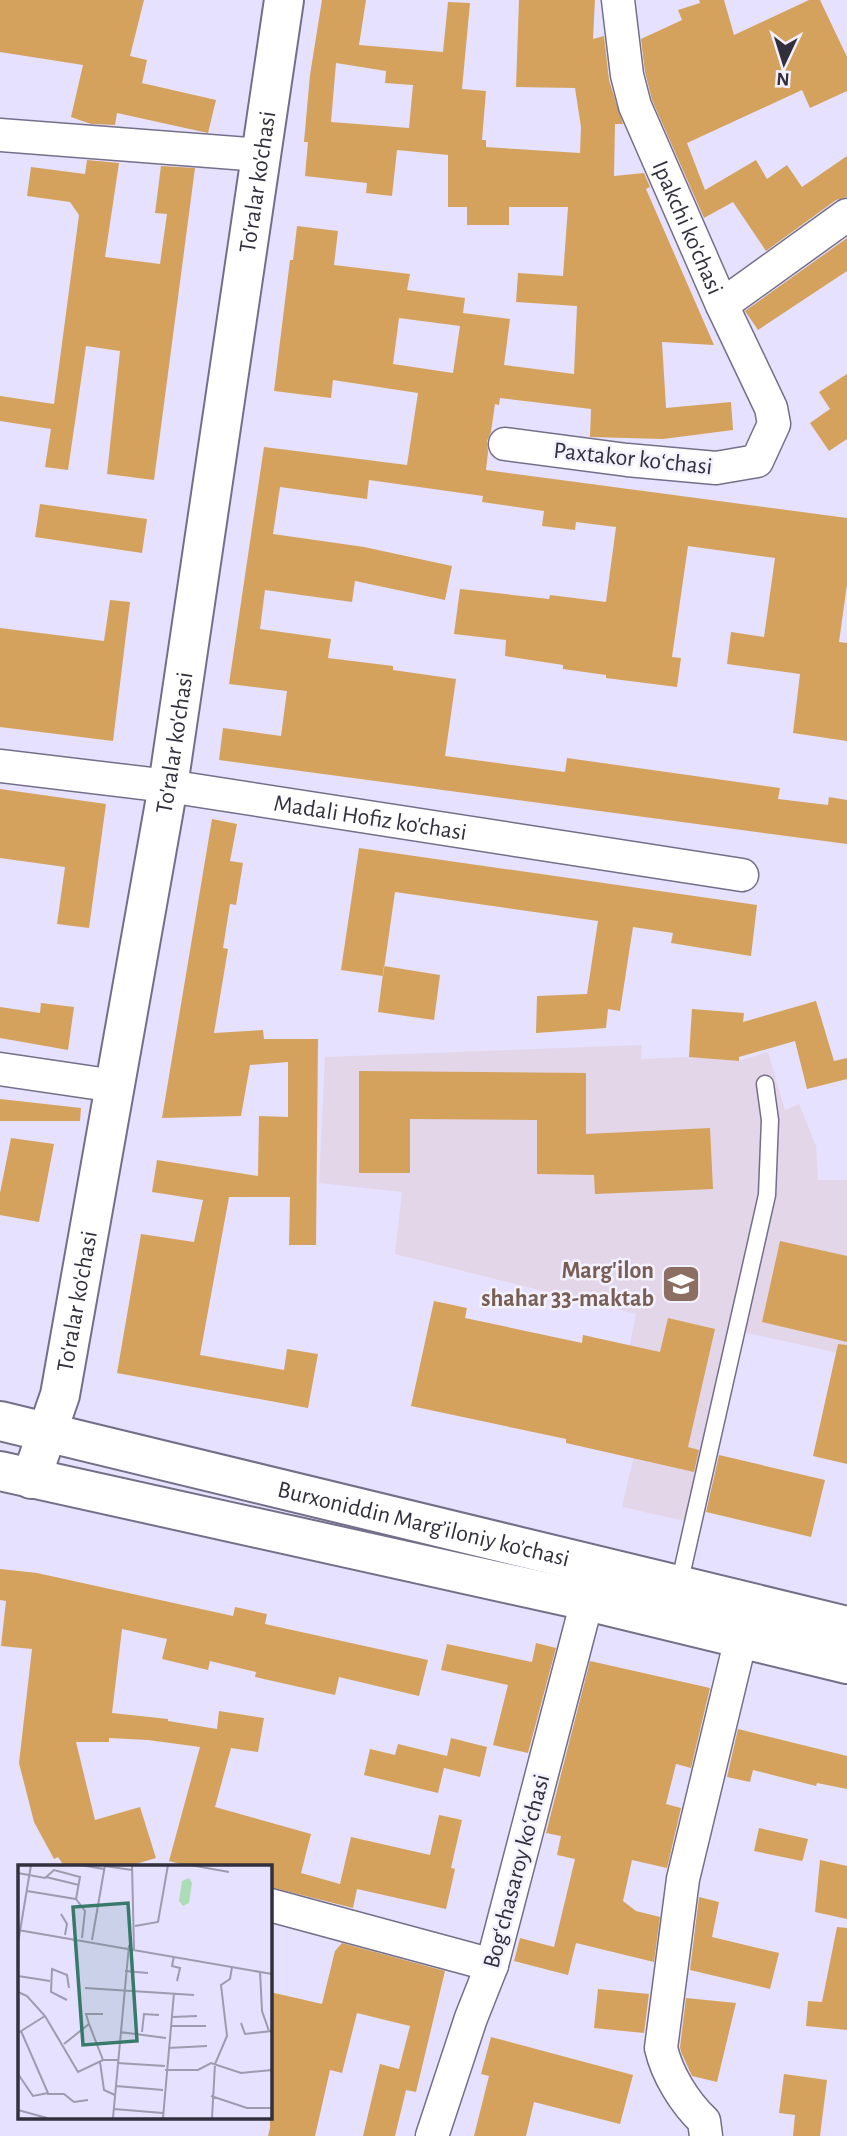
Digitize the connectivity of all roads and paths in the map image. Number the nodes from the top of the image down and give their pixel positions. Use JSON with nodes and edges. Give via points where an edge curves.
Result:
{"nodes":[{"id":1,"x":284,"y":0,"type":"edge"},
{"id":2,"x":618,"y":0,"type":"edge"},
{"id":3,"x":0,"y":135,"type":"edge"},
{"id":4,"x":261,"y":155,"type":"junction"},
{"id":5,"x":847,"y":215,"type":"edge"},
{"id":6,"x":722,"y":305,"type":"junction"},
{"id":7,"x":505,"y":444,"type":"dead end"},
{"id":8,"x":0,"y":766,"type":"edge"},
{"id":9,"x":168,"y":786,"type":"junction"},
{"id":10,"x":743,"y":876,"type":"dead end"},
{"id":11,"x":0,"y":1069,"type":"edge"},
{"id":12,"x":765,"y":1084,"type":"dead end"},
{"id":13,"x":115,"y":1086,"type":"junction"},
{"id":14,"x":0,"y":1421,"type":"edge"},
{"id":15,"x":47,"y":1432,"type":"junction"},
{"id":16,"x":15,"y":1475,"type":"edge"},
{"id":17,"x":678,"y":1585,"type":"junction"},
{"id":18,"x":587,"y":1601,"type":"junction"},
{"id":19,"x":847,"y":1626,"type":"edge"},
{"id":20,"x":741,"y":1638,"type":"junction"},
{"id":21,"x":847,"y":1664,"type":"edge"},
{"id":22,"x":271,"y":1905,"type":"edge"},
{"id":23,"x":492,"y":1965,"type":"junction"},
{"id":24,"x":432,"y":2136,"type":"edge"},
{"id":25,"x":706,"y":2136,"type":"edge"}],
"edges":[{"from":1,"to":4,"type":"main road","name":"To'ralar ko'chasi"},
{"from":2,"to":6,"type":"street","name":"Ipakchi ko'chasi","via":[[635,106]]},
{"from":3,"to":4,"type":"street"},
{"from":4,"to":9,"type":"main road","name":"To'ralar ko'chasi"},
{"from":5,"to":6,"type":"street","name":"Ipakchi ko'chasi"},
{"from":6,"to":7,"type":"street","name":"Paxtakor koʻchasi","via":[[771,408],[774,424],[757,461],[716,468]]},
{"from":8,"to":9,"type":"street","name":"Madali Hofiz ko'chasi"},
{"from":9,"to":10,"type":"street","name":"Madali Hofiz ko'chasi"},
{"from":9,"to":13,"type":"main road","name":"To'ralar ko'chasi"},
{"from":11,"to":13,"type":"street"},
{"from":12,"to":17,"type":"lane","via":[[770,1120],[767,1195]]},
{"from":13,"to":15,"type":"main road","name":"To'ralar ko'chasi","via":[[60,1395]]},
{"from":14,"to":15,"type":"main road","name":"Burxoniddin Marg’iloniy ko’chasi"},
{"from":15,"to":16,"type":"main road","name":"To'ralar ko'chasi"},
{"from":15,"to":17,"type":"main road","name":"Burxoniddin Marg’iloniy ko’chasi"},
{"from":16,"to":18,"type":"main road","name":"Burxoniddin Marg’iloniy ko’chasi"},
{"from":17,"to":19,"type":"main road","name":"Burxoniddin Marg’iloniy ko’chasi"},
{"from":18,"to":20,"type":"main road","name":"Burxoniddin Marg’iloniy ko’chasi"},
{"from":18,"to":23,"type":"street","name":"Bogʻchasaroy koʻchasi"},
{"from":20,"to":21,"type":"main road","name":"Burxoniddin Marg’iloniy ko’chasi"},
{"from":20,"to":25,"type":"street","via":[[683,1879],[661,2048],[688,2106],[704,2121]]},
{"from":22,"to":23,"type":"street"},
{"from":23,"to":24,"type":"street","name":"Bogʻchasaroy koʻchasi"}]}
